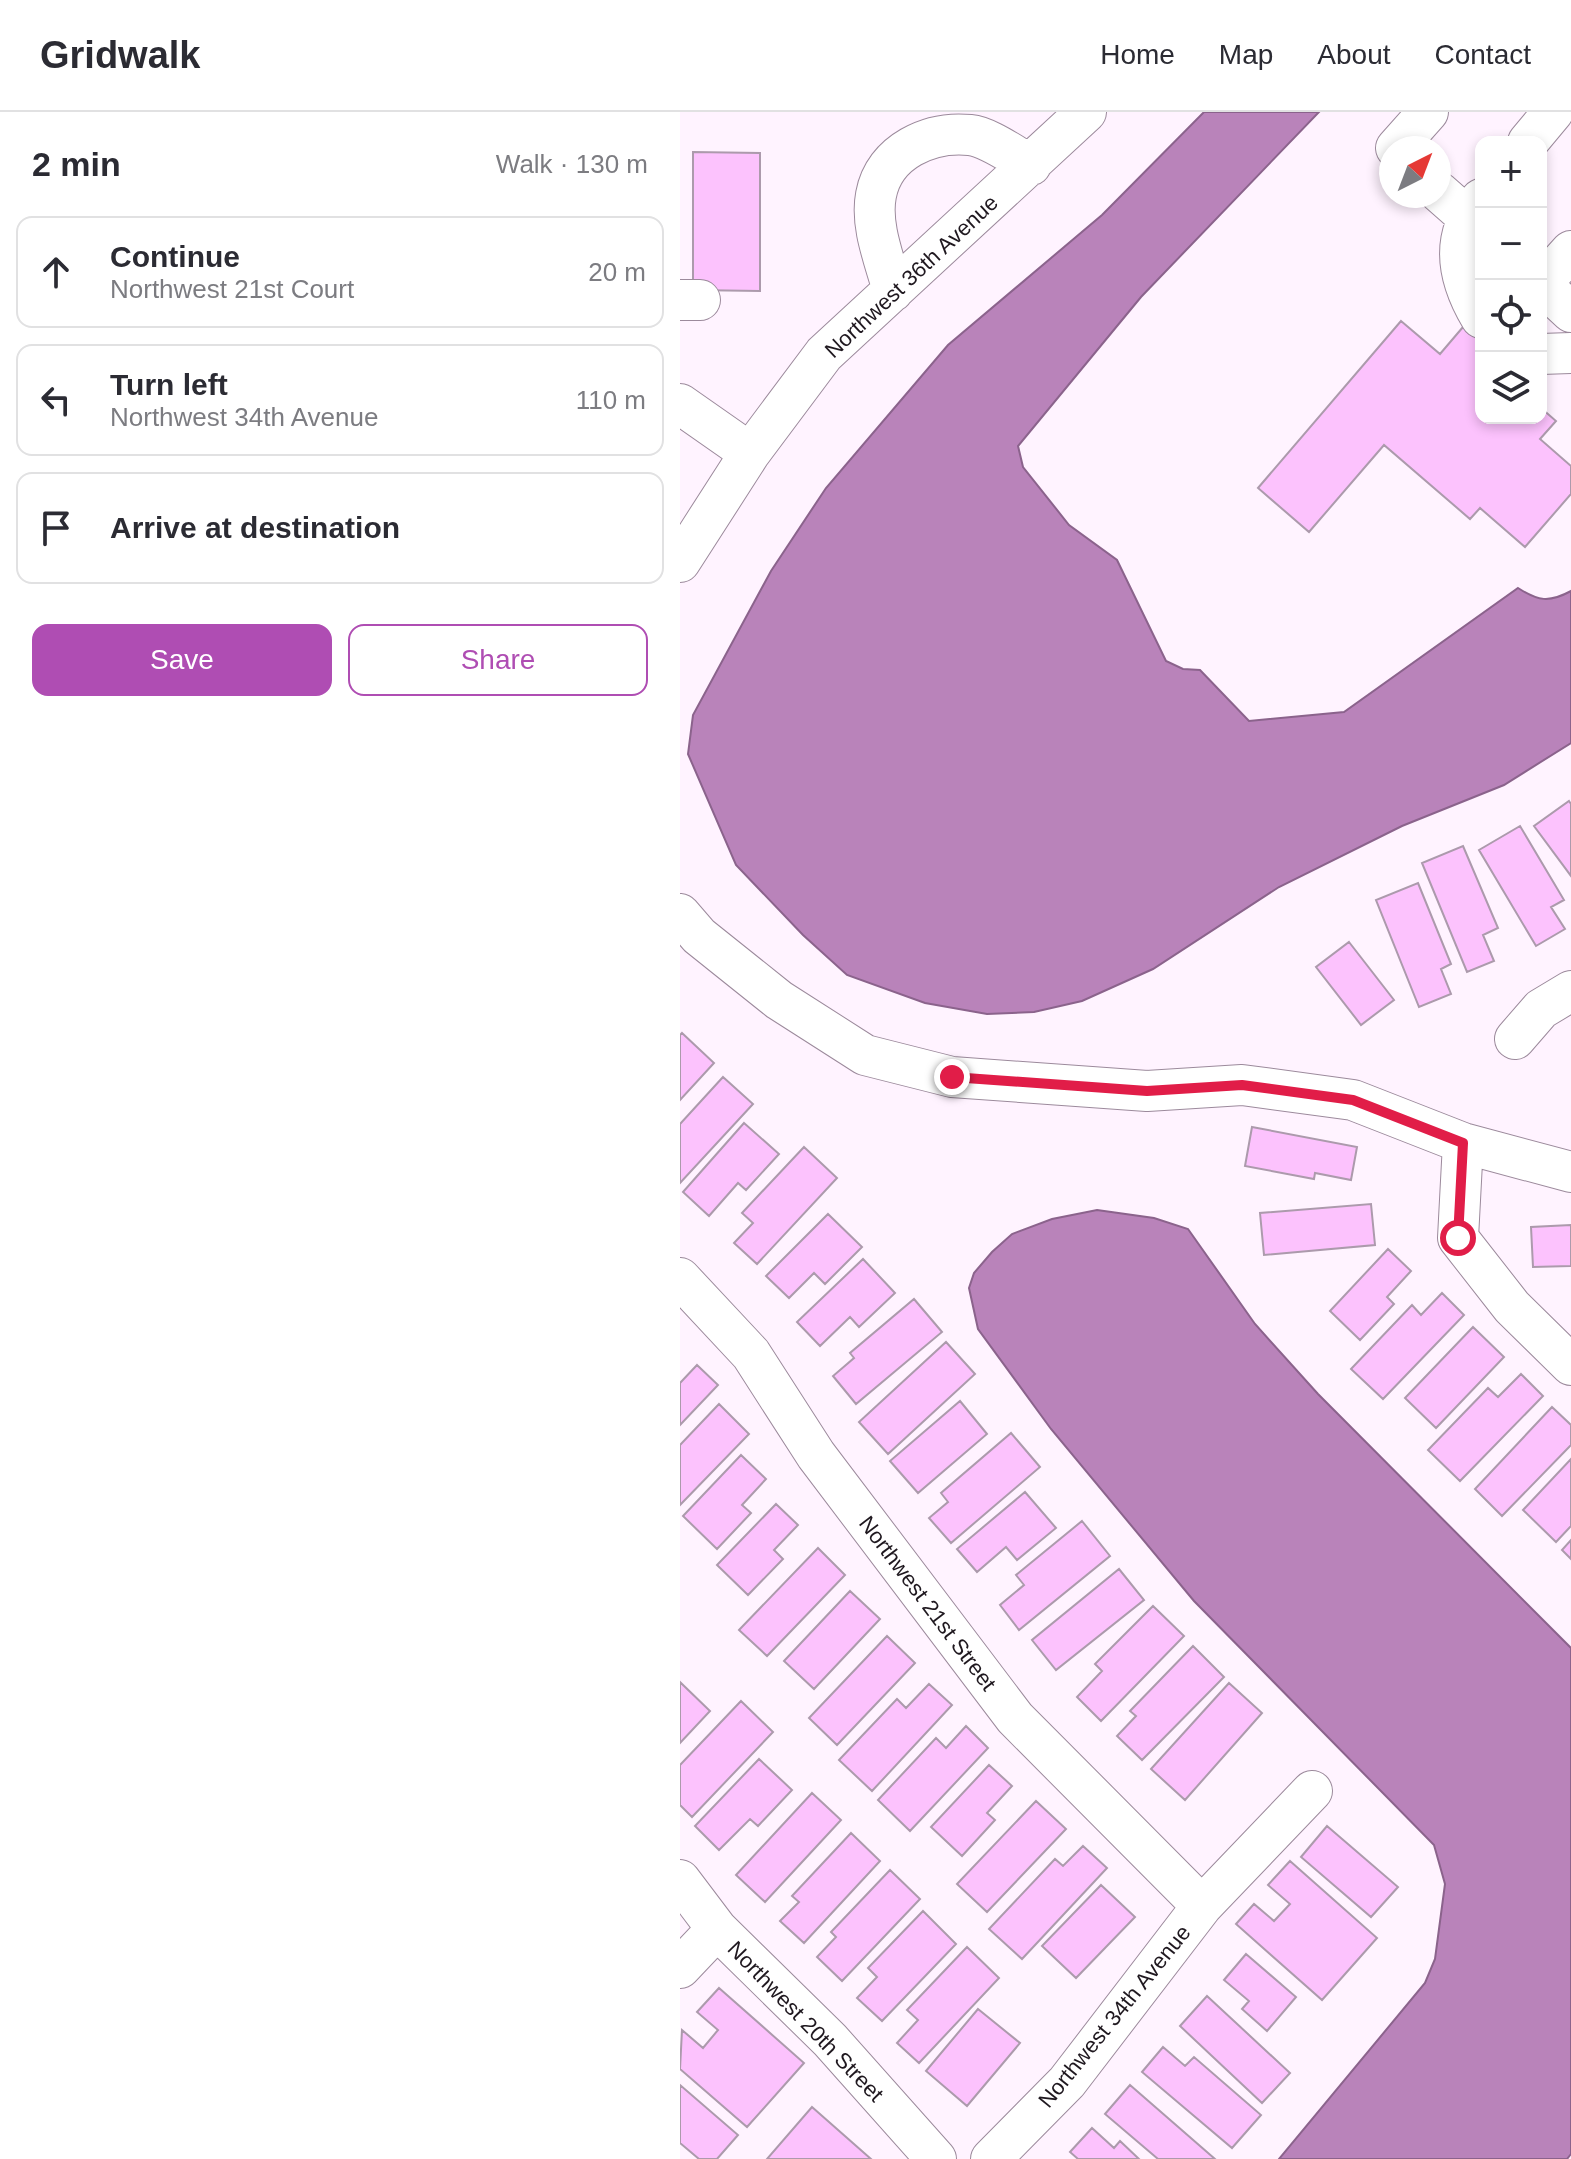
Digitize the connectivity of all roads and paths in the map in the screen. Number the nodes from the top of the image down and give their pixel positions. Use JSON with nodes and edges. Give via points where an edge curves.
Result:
{"nodes":[{"id":1,"x":1086,"y":112,"type":"edge"},
{"id":2,"x":1428,"y":112,"type":"edge"},
{"id":3,"x":1553,"y":112,"type":"edge"},
{"id":4,"x":1407,"y":136,"type":"edge"},
{"id":5,"x":1533,"y":136,"type":"edge"},
{"id":6,"x":1031,"y":165,"type":"junction"},
{"id":7,"x":1467,"y":209,"type":"edge"},
{"id":8,"x":1571,"y":251,"type":"edge"},
{"id":9,"x":893,"y":291,"type":"junction"},
{"id":10,"x":1475,"y":308,"type":"edge"},
{"id":11,"x":1571,"y":312,"type":"edge"},
{"id":12,"x":1571,"y":353,"type":"edge"},
{"id":13,"x":1547,"y":354,"type":"edge"},
{"id":14,"x":680,"y":404,"type":"edge"},
{"id":15,"x":750,"y":453,"type":"junction"},
{"id":16,"x":680,"y":562,"type":"edge"},
{"id":17,"x":680,"y":914,"type":"edge"},
{"id":18,"x":1571,"y":991,"type":"edge"},
{"id":19,"x":1515,"y":1039,"type":"dead end"},
{"id":20,"x":1463,"y":1143,"type":"junction"},
{"id":21,"x":1571,"y":1172,"type":"edge"},
{"id":22,"x":680,"y":1278,"type":"edge"},
{"id":23,"x":1571,"y":1365,"type":"edge"},
{"id":24,"x":1312,"y":1791,"type":"dead end"},
{"id":25,"x":680,"y":1880,"type":"edge"},
{"id":26,"x":1202,"y":1906,"type":"junction"},
{"id":27,"x":717,"y":1929,"type":"junction"},
{"id":28,"x":680,"y":1968,"type":"edge"},
{"id":29,"x":936,"y":2159,"type":"edge"},
{"id":30,"x":991,"y":2159,"type":"edge"}],
"edges":[{"from":1,"to":6,"type":"street","name":"Northwest 36th Avenue"},
{"from":2,"to":4,"type":"street"},
{"from":3,"to":5,"type":"street"},
{"from":6,"to":9,"type":"street","name":"Northwest 36th Avenue"},
{"from":6,"to":9,"type":"street","via":[[973,135],[926,138],[892,158],[876,193],[876,224]]},
{"from":7,"to":10,"type":"street","via":[[1460,256],[1464,289]]},
{"from":8,"to":11,"type":"street","via":[[1541,284]]},
{"from":9,"to":15,"type":"street","name":"Northwest 36th Avenue","via":[[824,354]]},
{"from":12,"to":13,"type":"street"},
{"from":14,"to":15,"type":"street"},
{"from":15,"to":16,"type":"street","name":"Northwest 36th Avenue"},
{"from":17,"to":20,"type":"street","via":[[699,936],[779,1000],[865,1055],[952,1077],[1147,1091],[1242,1085],[1353,1100]]},
{"from":18,"to":19,"type":"street","via":[[1541,1009]]},
{"from":20,"to":21,"type":"street"},
{"from":20,"to":23,"type":"street","via":[[1458,1238],[1512,1307]]},
{"from":22,"to":26,"type":"street","name":"Northwest 21st Street","via":[[751,1354],[816,1455],[1015,1718]]},
{"from":24,"to":26,"type":"street","name":"Northwest 34th Avenue"},
{"from":25,"to":27,"type":"street","name":"Northwest 20th Street"},
{"from":26,"to":30,"type":"street","name":"Northwest 34th Avenue","via":[[1067,2082]]},
{"from":27,"to":28,"type":"street"},
{"from":27,"to":29,"type":"street","name":"Northwest 20th Street","via":[[830,2040]]}]}
